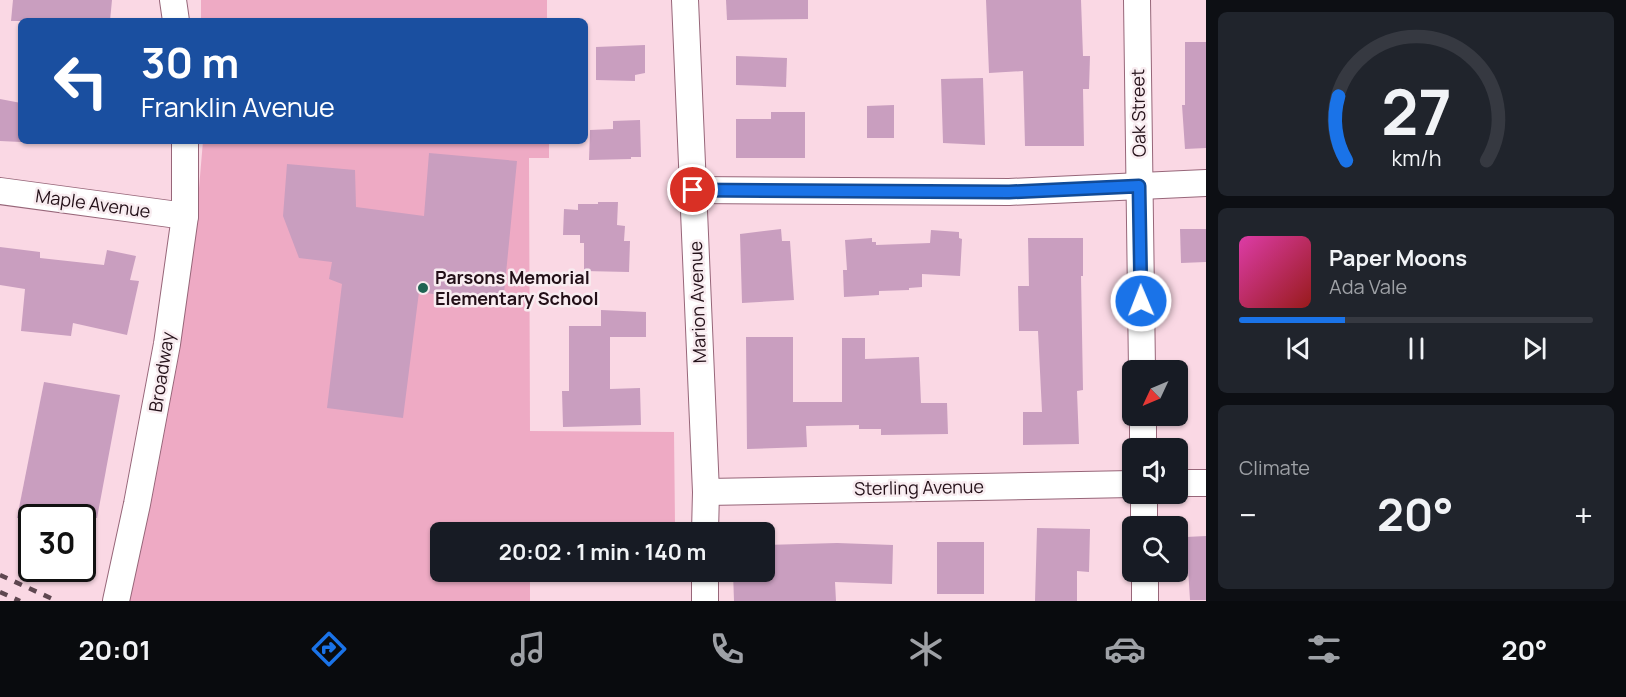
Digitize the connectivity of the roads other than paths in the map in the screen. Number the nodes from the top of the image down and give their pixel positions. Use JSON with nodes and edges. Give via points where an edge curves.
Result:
{"nodes":[{"id":1,"x":173,"y":0,"type":"edge"},
{"id":2,"x":685,"y":0,"type":"edge"},
{"id":3,"x":1137,"y":0,"type":"edge"},
{"id":4,"x":176,"y":18,"type":"edge"},
{"id":5,"x":185,"y":144,"type":"edge"},
{"id":6,"x":1206,"y":183,"type":"edge"},
{"id":7,"x":1139,"y":186,"type":"junction"},
{"id":8,"x":693,"y":190,"type":"junction"},
{"id":9,"x":0,"y":191,"type":"edge"},
{"id":10,"x":185,"y":216,"type":"junction"},
{"id":11,"x":1142,"y":360,"type":"edge"},
{"id":12,"x":1188,"y":483,"type":"edge"},
{"id":13,"x":1206,"y":483,"type":"edge"},
{"id":14,"x":1122,"y":484,"type":"edge"},
{"id":15,"x":706,"y":492,"type":"junction"},
{"id":16,"x":705,"y":522,"type":"edge"},
{"id":17,"x":705,"y":582,"type":"edge"},
{"id":18,"x":1145,"y":582,"type":"edge"},
{"id":19,"x":118,"y":594,"type":"edge"},
{"id":20,"x":705,"y":601,"type":"edge"},
{"id":21,"x":1145,"y":601,"type":"edge"}],
"edges":[{"from":1,"to":4,"type":"street"},
{"from":2,"to":8,"type":"street","name":"Marion Avenue"},
{"from":3,"to":7,"type":"street","name":"Oak Street"},
{"from":5,"to":10,"type":"street","name":"Broadway"},
{"from":6,"to":7,"type":"street"},
{"from":7,"to":8,"type":"street","via":[[1009,192]]},
{"from":7,"to":11,"type":"street","name":"Oak Street"},
{"from":8,"to":15,"type":"street","name":"Marion Avenue"},
{"from":9,"to":10,"type":"street","name":"Maple Avenue"},
{"from":10,"to":19,"type":"street","name":"Broadway","via":[[155,414]]},
{"from":12,"to":13,"type":"street"},
{"from":14,"to":15,"type":"street","name":"Sterling Avenue"},
{"from":15,"to":16,"type":"street","name":"Marion Avenue"},
{"from":17,"to":20,"type":"street"},
{"from":18,"to":21,"type":"street"}]}
